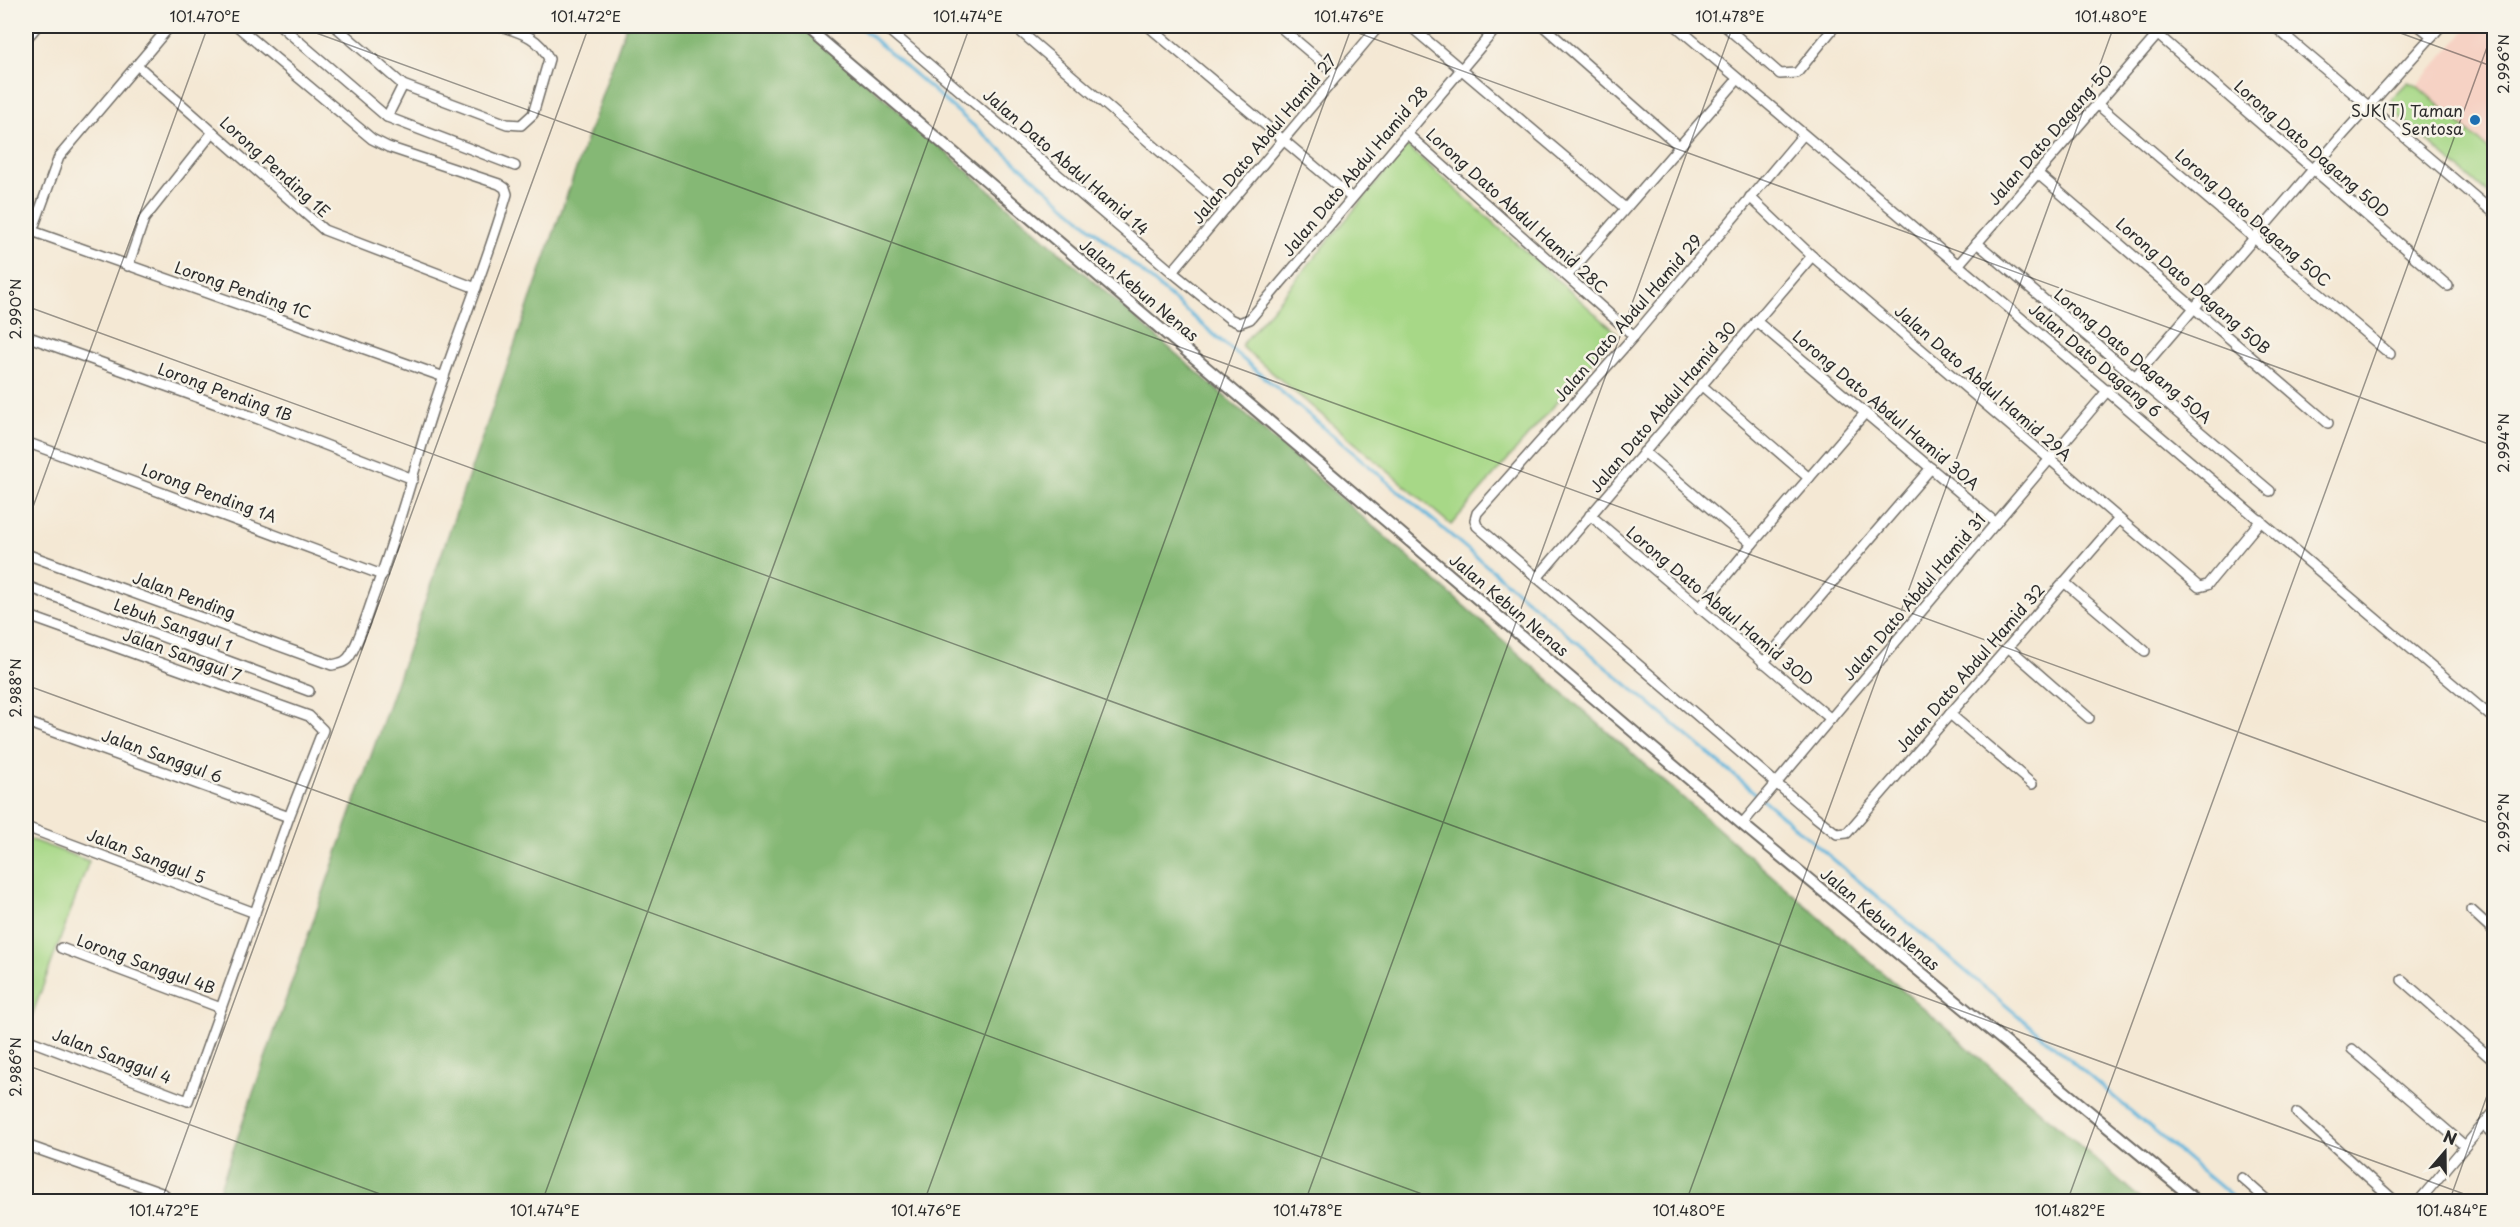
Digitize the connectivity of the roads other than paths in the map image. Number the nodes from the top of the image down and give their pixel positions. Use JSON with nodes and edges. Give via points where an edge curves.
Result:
{"nodes":[{"id":1,"x":37,"y":26,"type":"edge"},
{"id":2,"x":170,"y":26,"type":"edge"},
{"id":3,"x":237,"y":26,"type":"edge"},
{"id":4,"x":281,"y":26,"type":"edge"},
{"id":5,"x":335,"y":26,"type":"edge"},
{"id":6,"x":500,"y":26,"type":"edge"},
{"id":7,"x":805,"y":26,"type":"edge"},
{"id":8,"x":884,"y":26,"type":"edge"},
{"id":9,"x":1014,"y":26,"type":"edge"},
{"id":10,"x":1148,"y":26,"type":"edge"},
{"id":11,"x":1279,"y":26,"type":"edge"},
{"id":12,"x":1379,"y":26,"type":"edge"},
{"id":13,"x":1410,"y":26,"type":"edge"},
{"id":14,"x":1498,"y":26,"type":"edge"},
{"id":15,"x":1543,"y":26,"type":"edge"},
{"id":16,"x":1676,"y":26,"type":"edge"},
{"id":17,"x":1725,"y":26,"type":"edge"},
{"id":18,"x":1835,"y":26,"type":"edge"},
{"id":19,"x":2165,"y":26,"type":"edge"},
{"id":20,"x":2274,"y":26,"type":"edge"},
{"id":21,"x":2420,"y":26,"type":"edge"},
{"id":22,"x":2441,"y":26,"type":"edge"},
{"id":23,"x":2157,"y":34,"type":"junction"},
{"id":24,"x":2432,"y":36,"type":"junction"},
{"id":25,"x":26,"y":39,"type":"edge"},
{"id":26,"x":137,"y":65,"type":"junction"},
{"id":27,"x":1461,"y":69,"type":"junction"},
{"id":28,"x":1337,"y":75,"type":"junction"},
{"id":29,"x":1738,"y":79,"type":"junction"},
{"id":30,"x":403,"y":85,"type":"junction"},
{"id":31,"x":2097,"y":104,"type":"junction"},
{"id":32,"x":2370,"y":106,"type":"junction"},
{"id":33,"x":387,"y":117,"type":"junction"},
{"id":34,"x":213,"y":132,"type":"junction"},
{"id":35,"x":1407,"y":134,"type":"junction"},
{"id":36,"x":1803,"y":135,"type":"junction"},
{"id":37,"x":1283,"y":140,"type":"junction"},
{"id":38,"x":1679,"y":146,"type":"junction"},
{"id":39,"x":515,"y":166,"type":"dead end"},
{"id":40,"x":2313,"y":170,"type":"junction"},
{"id":41,"x":2037,"y":173,"type":"junction"},
{"id":42,"x":1750,"y":197,"type":"junction"},
{"id":43,"x":1352,"y":198,"type":"junction"},
{"id":44,"x":1226,"y":208,"type":"junction"},
{"id":45,"x":1625,"y":208,"type":"junction"},
{"id":46,"x":2494,"y":213,"type":"edge"},
{"id":47,"x":32,"y":231,"type":"junction"},
{"id":48,"x":2254,"y":238,"type":"junction"},
{"id":49,"x":1977,"y":243,"type":"junction"},
{"id":50,"x":26,"y":248,"type":"edge"},
{"id":51,"x":1812,"y":256,"type":"junction"},
{"id":52,"x":1959,"y":264,"type":"junction"},
{"id":53,"x":128,"y":266,"type":"junction"},
{"id":54,"x":1172,"y":273,"type":"junction"},
{"id":55,"x":1566,"y":276,"type":"junction"},
{"id":56,"x":2448,"y":286,"type":"dead end"},
{"id":57,"x":476,"y":288,"type":"junction"},
{"id":58,"x":2196,"y":307,"type":"junction"},
{"id":59,"x":1230,"y":319,"type":"joint"},
{"id":60,"x":1756,"y":321,"type":"junction"},
{"id":61,"x":26,"y":336,"type":"edge"},
{"id":62,"x":1634,"y":336,"type":"junction"},
{"id":63,"x":2390,"y":354,"type":"dead end"},
{"id":64,"x":444,"y":377,"type":"junction"},
{"id":65,"x":2135,"y":377,"type":"junction"},
{"id":66,"x":1701,"y":385,"type":"junction"},
{"id":67,"x":2108,"y":390,"type":"junction"},
{"id":68,"x":1865,"y":412,"type":"junction"},
{"id":69,"x":2328,"y":423,"type":"dead end"},
{"id":70,"x":26,"y":442,"type":"edge"},
{"id":71,"x":1644,"y":452,"type":"junction"},
{"id":72,"x":2049,"y":459,"type":"junction"},
{"id":73,"x":1931,"y":468,"type":"junction"},
{"id":74,"x":1809,"y":478,"type":"junction"},
{"id":75,"x":413,"y":480,"type":"junction"},
{"id":76,"x":2270,"y":491,"type":"dead end"},
{"id":77,"x":1590,"y":515,"type":"junction"},
{"id":78,"x":2119,"y":519,"type":"junction"},
{"id":79,"x":2260,"y":520,"type":"junction"},
{"id":80,"x":1996,"y":523,"type":"junction"},
{"id":81,"x":1752,"y":544,"type":"junction"},
{"id":82,"x":26,"y":554,"type":"edge"},
{"id":83,"x":382,"y":575,"type":"junction"},
{"id":84,"x":1537,"y":578,"type":"junction"},
{"id":85,"x":2064,"y":582,"type":"junction"},
{"id":86,"x":26,"y":586,"type":"edge"},
{"id":87,"x":1699,"y":609,"type":"junction"},
{"id":88,"x":26,"y":615,"type":"edge"},
{"id":89,"x":2008,"y":648,"type":"junction"},
{"id":90,"x":2145,"y":651,"type":"dead end"},
{"id":91,"x":1763,"y":663,"type":"junction"},
{"id":92,"x":309,"y":691,"type":"dead end"},
{"id":93,"x":1950,"y":714,"type":"junction"},
{"id":94,"x":2089,"y":718,"type":"dead end"},
{"id":95,"x":1831,"y":719,"type":"junction"},
{"id":96,"x":2494,"y":719,"type":"edge"},
{"id":97,"x":26,"y":722,"type":"edge"},
{"id":98,"x":1778,"y":783,"type":"junction"},
{"id":99,"x":2032,"y":784,"type":"dead end"},
{"id":100,"x":289,"y":818,"type":"junction"},
{"id":101,"x":1742,"y":824,"type":"junction"},
{"id":102,"x":26,"y":827,"type":"edge"},
{"id":103,"x":2471,"y":910,"type":"dead end"},
{"id":104,"x":255,"y":913,"type":"junction"},
{"id":105,"x":2494,"y":931,"type":"edge"},
{"id":106,"x":61,"y":948,"type":"dead end"},
{"id":107,"x":2402,"y":980,"type":"dead end"},
{"id":108,"x":221,"y":1008,"type":"junction"},
{"id":109,"x":26,"y":1039,"type":"edge"},
{"id":110,"x":2352,"y":1049,"type":"dead end"},
{"id":111,"x":2494,"y":1061,"type":"edge"},
{"id":112,"x":2494,"y":1112,"type":"edge"},
{"id":113,"x":2297,"y":1113,"type":"dead end"},
{"id":114,"x":2483,"y":1125,"type":"junction"},
{"id":115,"x":2494,"y":1135,"type":"edge"},
{"id":116,"x":26,"y":1144,"type":"edge"},
{"id":117,"x":2465,"y":1146,"type":"junction"},
{"id":118,"x":2242,"y":1178,"type":"dead end"},
{"id":119,"x":164,"y":1194,"type":"dead end"},
{"id":120,"x":2198,"y":1202,"type":"edge"},
{"id":121,"x":2269,"y":1202,"type":"edge"},
{"id":122,"x":2396,"y":1202,"type":"edge"},
{"id":123,"x":2418,"y":1202,"type":"edge"}],
"edges":[{"from":1,"to":25,"type":"street"},
{"from":2,"to":26,"type":"street"},
{"from":3,"to":57,"type":"street","via":[[372,139],[505,188],[507,194]]},
{"from":4,"to":33,"type":"street"},
{"from":5,"to":30,"type":"street"},
{"from":6,"to":30,"type":"street","via":[[534,38],[549,59],[533,114],[520,125],[507,124]]},
{"from":7,"to":101,"type":"street","name":"Jalan Kebun Nenas"},
{"from":8,"to":54,"type":"street","name":"Jalan Dato Abdul Hamid 14"},
{"from":9,"to":44,"type":"street"},
{"from":10,"to":37,"type":"street"},
{"from":11,"to":28,"type":"street"},
{"from":12,"to":28,"type":"street","name":"Jalan Dato Abdul Hamid 27"},
{"from":13,"to":27,"type":"street"},
{"from":14,"to":27,"type":"street","name":"Jalan Dato Abdul Hamid 28"},
{"from":15,"to":38,"type":"street"},
{"from":16,"to":29,"type":"street","name":"Jalan Dato Dagang 6"},
{"from":17,"to":18,"type":"street","via":[[1780,74],[1797,73]]},
{"from":19,"to":23,"type":"street","name":"Jalan Dato Dagang 50"},
{"from":20,"to":32,"type":"street"},
{"from":21,"to":24,"type":"street"},
{"from":22,"to":24,"type":"street"},
{"from":23,"to":31,"type":"street","name":"Jalan Dato Dagang 50"},
{"from":23,"to":40,"type":"street","name":"Lorong Dato Dagang 50D"},
{"from":24,"to":32,"type":"street"},
{"from":26,"to":34,"type":"street","name":"Lorong Pending 1E"},
{"from":26,"to":47,"type":"street","via":[[59,157]]},
{"from":27,"to":35,"type":"street","name":"Jalan Dato Abdul Hamid 28"},
{"from":27,"to":45,"type":"street"},
{"from":28,"to":37,"type":"street","name":"Jalan Dato Abdul Hamid 27"},
{"from":29,"to":36,"type":"street","name":"Jalan Dato Dagang 6"},
{"from":29,"to":38,"type":"street"},
{"from":30,"to":33,"type":"street"},
{"from":31,"to":41,"type":"street","name":"Jalan Dato Dagang 50"},
{"from":31,"to":48,"type":"street","name":"Lorong Dato Dagang 50C"},
{"from":32,"to":40,"type":"street"},
{"from":32,"to":46,"type":"street"},
{"from":33,"to":39,"type":"street"},
{"from":34,"to":53,"type":"street","via":[[144,219]]},
{"from":34,"to":57,"type":"street","name":"Lorong Pending 1E","via":[[324,230]]},
{"from":35,"to":43,"type":"street","name":"Jalan Dato Abdul Hamid 28"},
{"from":35,"to":55,"type":"street","name":"Lorong Dato Abdul Hamid 28C"},
{"from":36,"to":42,"type":"street","name":"Jalan Dato Abdul Hamid 29"},
{"from":36,"to":52,"type":"street","name":"Jalan Dato Dagang 6"},
{"from":37,"to":43,"type":"street"},
{"from":37,"to":44,"type":"street","name":"Jalan Dato Abdul Hamid 27"},
{"from":38,"to":45,"type":"street"},
{"from":40,"to":48,"type":"street"},
{"from":40,"to":56,"type":"street","name":"Lorong Dato Dagang 50D"},
{"from":41,"to":49,"type":"street","name":"Jalan Dato Dagang 50"},
{"from":41,"to":58,"type":"street","name":"Lorong Dato Dagang 50B"},
{"from":42,"to":51,"type":"street","name":"Jalan Dato Abdul Hamid 29A"},
{"from":42,"to":62,"type":"street","name":"Jalan Dato Abdul Hamid 29"},
{"from":43,"to":59,"type":"street","name":"Jalan Dato Abdul Hamid 28","via":[[1250,319],[1239,324]]},
{"from":44,"to":54,"type":"street","name":"Jalan Dato Abdul Hamid 27"},
{"from":45,"to":55,"type":"street"},
{"from":47,"to":50,"type":"street"},
{"from":47,"to":53,"type":"street","name":"Lorong Pending 1C"},
{"from":48,"to":58,"type":"street"},
{"from":48,"to":63,"type":"street","name":"Lorong Dato Dagang 50C"},
{"from":49,"to":52,"type":"street","name":"Jalan Dato Dagang 50"},
{"from":49,"to":65,"type":"street","name":"Lorong Dato Dagang 50A"},
{"from":51,"to":60,"type":"street","name":"Jalan Dato Abdul Hamid 30"},
{"from":51,"to":72,"type":"street","name":"Jalan Dato Abdul Hamid 29A"},
{"from":52,"to":67,"type":"street","name":"Jalan Dato Dagang 6"},
{"from":53,"to":64,"type":"street","name":"Lorong Pending 1C"},
{"from":54,"to":59,"type":"street","name":"Jalan Dato Abdul Hamid 14"},
{"from":55,"to":62,"type":"street","name":"Lorong Dato Abdul Hamid 28C"},
{"from":57,"to":64,"type":"street"},
{"from":58,"to":65,"type":"street"},
{"from":58,"to":69,"type":"street","name":"Lorong Dato Dagang 50B"},
{"from":60,"to":66,"type":"street","name":"Jalan Dato Abdul Hamid 30"},
{"from":60,"to":68,"type":"street","name":"Lorong Dato Abdul Hamid 30A"},
{"from":61,"to":75,"type":"street","name":"Lorong Pending 1B","via":[[256,418]]},
{"from":62,"to":84,"type":"street","name":"Jalan Dato Abdul Hamid 29","via":[[1477,513],[1477,526]]},
{"from":64,"to":75,"type":"street"},
{"from":65,"to":76,"type":"street","name":"Lorong Dato Dagang 50A"},
{"from":66,"to":71,"type":"street","name":"Jalan Dato Abdul Hamid 30"},
{"from":66,"to":74,"type":"street"},
{"from":67,"to":72,"type":"street","name":"Jalan Dato Abdul Hamid 31"},
{"from":67,"to":79,"type":"street","name":"Jalan Dato Dagang 6"},
{"from":68,"to":73,"type":"street","name":"Lorong Dato Abdul Hamid 30A"},
{"from":68,"to":74,"type":"street"},
{"from":70,"to":83,"type":"street","name":"Lorong Pending 1A"},
{"from":71,"to":77,"type":"street","name":"Jalan Dato Abdul Hamid 30"},
{"from":71,"to":81,"type":"street"},
{"from":72,"to":78,"type":"street","name":"Jalan Dato Abdul Hamid 29A"},
{"from":72,"to":80,"type":"street","name":"Jalan Dato Abdul Hamid 31"},
{"from":73,"to":80,"type":"street","name":"Lorong Dato Abdul Hamid 30A"},
{"from":73,"to":91,"type":"street"},
{"from":74,"to":81,"type":"street"},
{"from":75,"to":83,"type":"street"},
{"from":77,"to":84,"type":"street","name":"Jalan Dato Abdul Hamid 30"},
{"from":77,"to":87,"type":"street","name":"Lorong Dato Abdul Hamid 30D"},
{"from":78,"to":79,"type":"street","name":"Jalan Dato Abdul Hamid 29A","via":[[2199,587],[2207,585]]},
{"from":78,"to":85,"type":"street","name":"Jalan Dato Abdul Hamid 32"},
{"from":79,"to":96,"type":"street","name":"Jalan Dato Dagang 6"},
{"from":80,"to":95,"type":"street","name":"Jalan Dato Abdul Hamid 31"},
{"from":81,"to":87,"type":"street"},
{"from":82,"to":83,"type":"street","name":"Jalan Pending","via":[[332,665],[351,655]]},
{"from":84,"to":98,"type":"street"},
{"from":85,"to":89,"type":"street","name":"Jalan Dato Abdul Hamid 32"},
{"from":85,"to":90,"type":"street"},
{"from":86,"to":92,"type":"street","name":"Lebuh Sanggul 1"},
{"from":87,"to":91,"type":"street","name":"Lorong Dato Abdul Hamid 30D"},
{"from":88,"to":100,"type":"street","name":"Jalan Sanggul 7","via":[[309,716],[323,730]]},
{"from":89,"to":93,"type":"street","name":"Jalan Dato Abdul Hamid 32"},
{"from":89,"to":94,"type":"street"},
{"from":91,"to":95,"type":"street","name":"Lorong Dato Abdul Hamid 30D"},
{"from":93,"to":98,"type":"street","name":"Jalan Dato Abdul Hamid 32","via":[[1847,833],[1837,834]]},
{"from":93,"to":99,"type":"street"},
{"from":95,"to":98,"type":"street","name":"Jalan Dato Abdul Hamid 31"},
{"from":97,"to":100,"type":"street","name":"Jalan Sanggul 6"},
{"from":98,"to":101,"type":"street","name":"Jalan Dato Abdul Hamid 31"},
{"from":100,"to":104,"type":"street"},
{"from":101,"to":120,"type":"street","name":"Jalan Kebun Nenas"},
{"from":102,"to":104,"type":"street","name":"Jalan Sanggul 5"},
{"from":103,"to":105,"type":"street"},
{"from":104,"to":108,"type":"street"},
{"from":106,"to":108,"type":"street","name":"Lorong Sanggul 4B"},
{"from":107,"to":111,"type":"street"},
{"from":108,"to":109,"type":"street","name":"Jalan Sanggul 4","via":[[188,1101]]},
{"from":110,"to":117,"type":"street"},
{"from":112,"to":114,"type":"street"},
{"from":113,"to":122,"type":"street"},
{"from":114,"to":115,"type":"street"},
{"from":114,"to":117,"type":"street"},
{"from":116,"to":119,"type":"street"},
{"from":117,"to":123,"type":"street"},
{"from":118,"to":121,"type":"street"}]}
